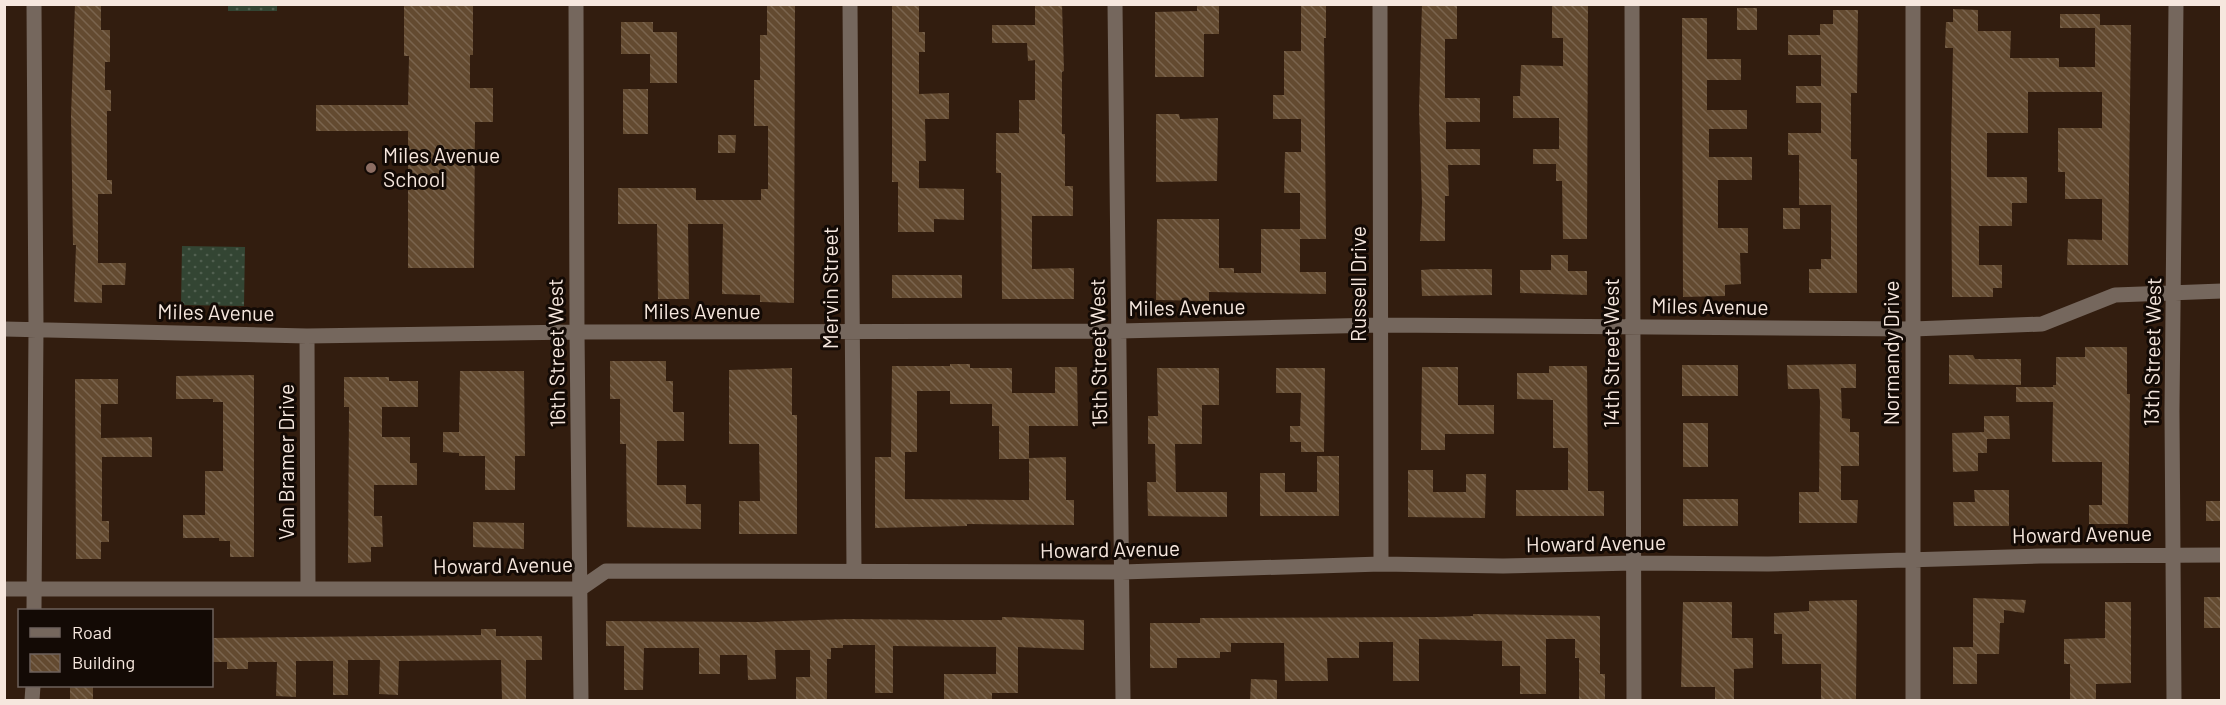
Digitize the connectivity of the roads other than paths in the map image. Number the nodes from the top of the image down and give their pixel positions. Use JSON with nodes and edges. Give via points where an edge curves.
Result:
{"nodes":[{"id":1,"x":34,"y":4,"type":"edge"},
{"id":2,"x":576,"y":4,"type":"edge"},
{"id":3,"x":850,"y":4,"type":"edge"},
{"id":4,"x":1115,"y":4,"type":"edge"},
{"id":5,"x":1380,"y":4,"type":"edge"},
{"id":6,"x":1632,"y":4,"type":"edge"},
{"id":7,"x":1913,"y":4,"type":"edge"},
{"id":8,"x":2176,"y":4,"type":"edge"},
{"id":9,"x":2222,"y":291,"type":"edge"},
{"id":10,"x":2175,"y":292,"type":"junction"},
{"id":11,"x":1380,"y":325,"type":"junction"},
{"id":12,"x":1633,"y":326,"type":"junction"},
{"id":13,"x":4,"y":328,"type":"edge"},
{"id":14,"x":36,"y":328,"type":"junction"},
{"id":15,"x":1913,"y":329,"type":"junction"},
{"id":16,"x":1119,"y":331,"type":"junction"},
{"id":17,"x":577,"y":332,"type":"junction"},
{"id":18,"x":852,"y":333,"type":"junction"},
{"id":19,"x":307,"y":336,"type":"junction"},
{"id":20,"x":2173,"y":555,"type":"junction"},
{"id":21,"x":2222,"y":555,"type":"edge"},
{"id":22,"x":1913,"y":559,"type":"junction"},
{"id":23,"x":1634,"y":563,"type":"junction"},
{"id":24,"x":1381,"y":564,"type":"junction"},
{"id":25,"x":854,"y":571,"type":"junction"},
{"id":26,"x":1122,"y":572,"type":"junction"},
{"id":27,"x":4,"y":589,"type":"edge"},
{"id":28,"x":308,"y":589,"type":"junction"},
{"id":29,"x":580,"y":589,"type":"junction"},
{"id":30,"x":34,"y":590,"type":"junction"},
{"id":31,"x":34,"y":609,"type":"edge"},
{"id":32,"x":581,"y":700,"type":"edge"},
{"id":33,"x":1123,"y":700,"type":"edge"},
{"id":34,"x":1634,"y":700,"type":"edge"},
{"id":35,"x":1913,"y":700,"type":"edge"},
{"id":36,"x":2174,"y":700,"type":"edge"}],
"edges":[{"from":1,"to":14,"type":"street"},
{"from":2,"to":17,"type":"street","name":"16th Street West"},
{"from":3,"to":18,"type":"street","name":"Mervin Street"},
{"from":4,"to":16,"type":"street","name":"15th Street West"},
{"from":5,"to":11,"type":"street","name":"Russell Drive"},
{"from":6,"to":12,"type":"street","name":"14th Street West"},
{"from":7,"to":15,"type":"street","name":"Normandy Drive"},
{"from":8,"to":10,"type":"street","name":"13th Street West"},
{"from":9,"to":10,"type":"street","name":"Miles Avenue"},
{"from":10,"to":15,"type":"street","name":"Miles Avenue","via":[[2115,295],[2042,324]]},
{"from":10,"to":20,"type":"street","name":"13th Street West"},
{"from":11,"to":12,"type":"street","name":"Miles Avenue"},
{"from":11,"to":16,"type":"street","name":"Miles Avenue"},
{"from":11,"to":24,"type":"street","name":"Russell Drive"},
{"from":12,"to":15,"type":"street","name":"Miles Avenue"},
{"from":12,"to":23,"type":"street","name":"14th Street West"},
{"from":13,"to":14,"type":"street","name":"Miles Avenue"},
{"from":14,"to":19,"type":"street","name":"Miles Avenue"},
{"from":14,"to":30,"type":"street"},
{"from":15,"to":22,"type":"street","name":"Normandy Drive"},
{"from":16,"to":18,"type":"street","name":"Miles Avenue"},
{"from":16,"to":26,"type":"street","name":"15th Street West"},
{"from":17,"to":18,"type":"street","name":"Miles Avenue"},
{"from":17,"to":19,"type":"street","name":"Miles Avenue"},
{"from":17,"to":29,"type":"street","name":"16th Street West"},
{"from":18,"to":25,"type":"street","name":"Mervin Street"},
{"from":19,"to":28,"type":"street","name":"Van Bramer Drive"},
{"from":20,"to":21,"type":"street","name":"Howard Avenue"},
{"from":20,"to":22,"type":"street","name":"Howard Avenue"},
{"from":20,"to":36,"type":"street","name":"13th Street West"},
{"from":22,"to":23,"type":"street","name":"Howard Avenue"},
{"from":22,"to":35,"type":"street","name":"Normandy Drive"},
{"from":23,"to":24,"type":"street","name":"Howard Avenue"},
{"from":23,"to":34,"type":"street","name":"14th Street West"},
{"from":24,"to":26,"type":"street","name":"Howard Avenue"},
{"from":25,"to":26,"type":"street","name":"Howard Avenue"},
{"from":25,"to":29,"type":"street","name":"Howard Avenue","via":[[606,571]]},
{"from":26,"to":33,"type":"street","name":"15th Street West"},
{"from":27,"to":30,"type":"street","name":"Howard Avenue"},
{"from":28,"to":29,"type":"street","name":"Howard Avenue"},
{"from":28,"to":30,"type":"street","name":"Howard Avenue"},
{"from":29,"to":32,"type":"street","name":"16th Street West"},
{"from":30,"to":31,"type":"street"}]}
